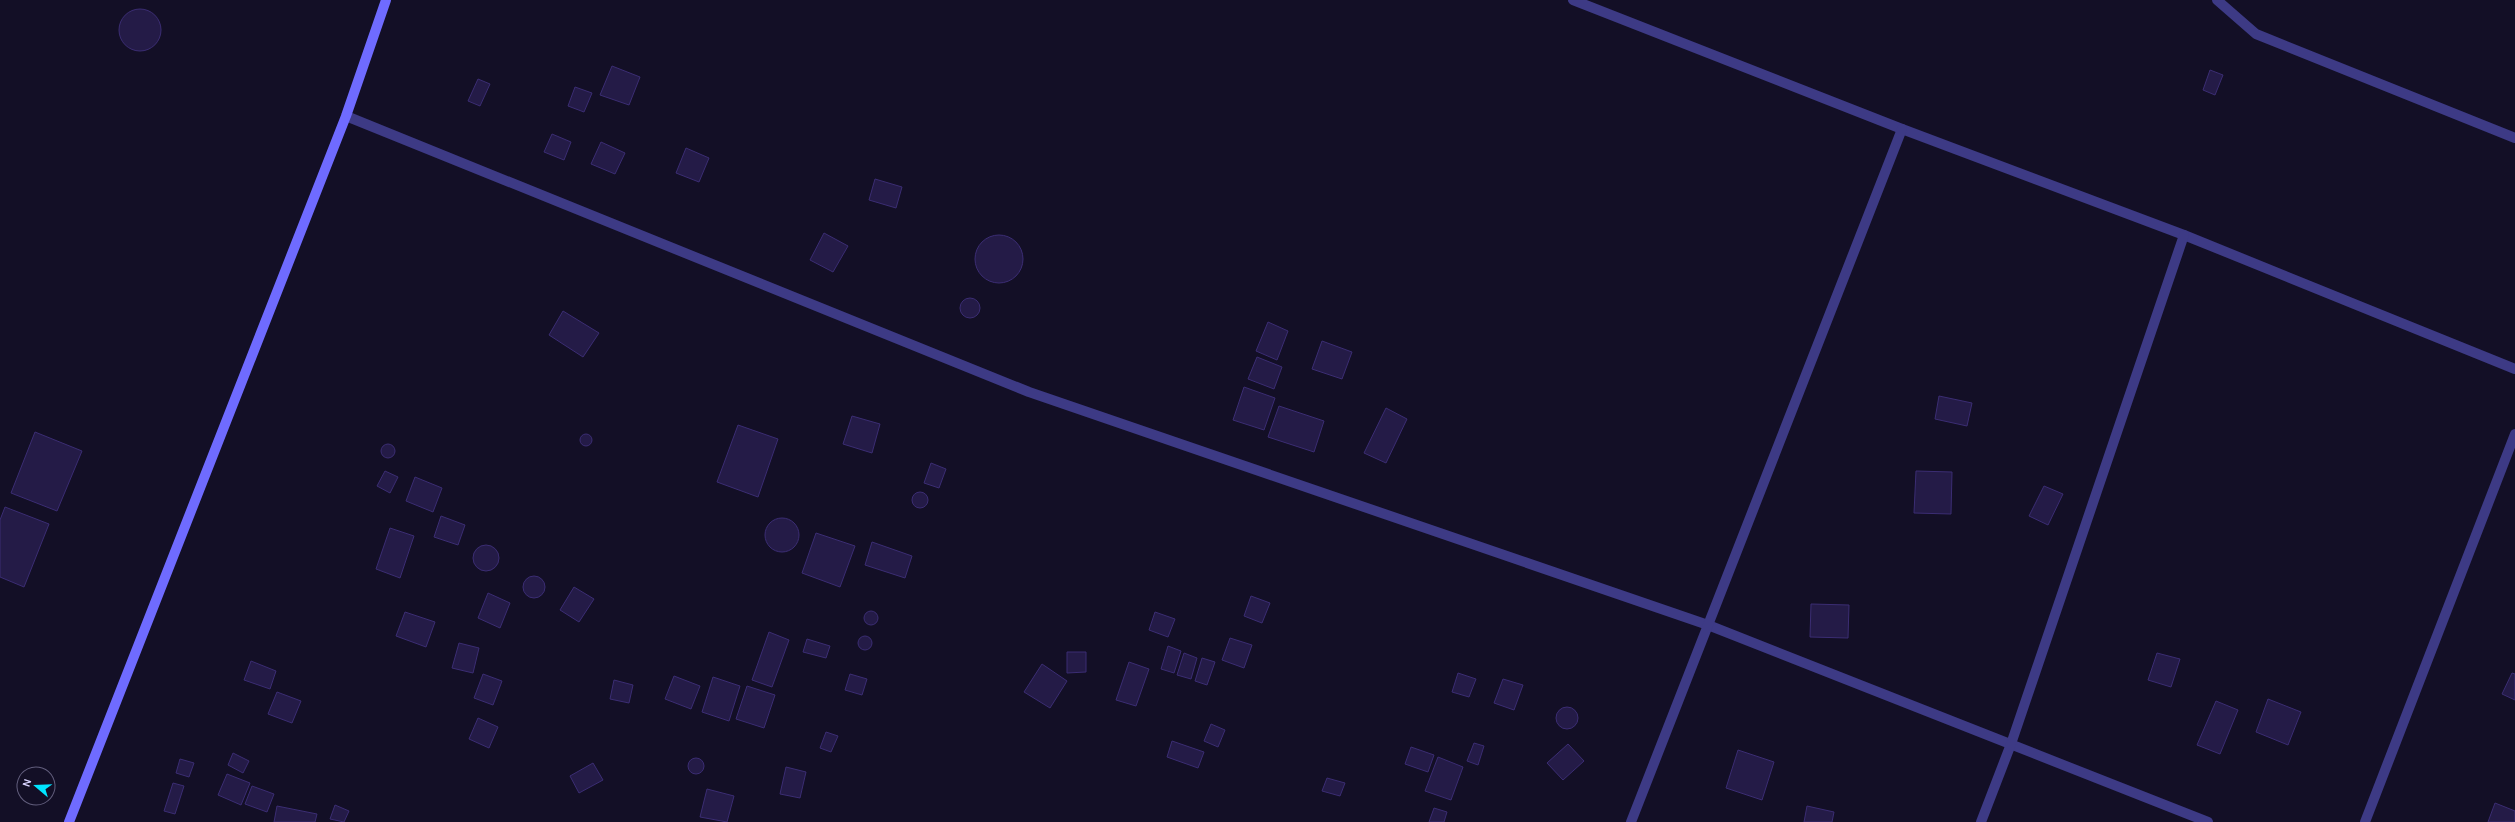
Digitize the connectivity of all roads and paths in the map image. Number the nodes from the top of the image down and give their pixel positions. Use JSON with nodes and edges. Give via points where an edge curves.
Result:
{"nodes":[{"id":1,"x":386,"y":0,"type":"edge"},
{"id":2,"x":1573,"y":0,"type":"edge"},
{"id":3,"x":2217,"y":0,"type":"edge"},
{"id":4,"x":346,"y":116,"type":"junction"},
{"id":5,"x":1902,"y":129,"type":"junction"},
{"id":6,"x":2515,"y":138,"type":"edge"},
{"id":7,"x":2184,"y":235,"type":"junction"},
{"id":8,"x":2515,"y":369,"type":"edge"},
{"id":9,"x":2515,"y":434,"type":"edge"},
{"id":10,"x":1708,"y":625,"type":"junction"},
{"id":11,"x":2011,"y":744,"type":"junction"},
{"id":12,"x":69,"y":822,"type":"edge"},
{"id":13,"x":1631,"y":822,"type":"edge"},
{"id":14,"x":1981,"y":822,"type":"edge"},
{"id":15,"x":2208,"y":822,"type":"edge"},
{"id":16,"x":2365,"y":822,"type":"edge"}],
"edges":[{"from":1,"to":4,"type":"street"},
{"from":2,"to":5,"type":"street"},
{"from":3,"to":6,"type":"street","via":[[2256,34]]},
{"from":4,"to":10,"type":"street","via":[[1029,392]]},
{"from":4,"to":12,"type":"street"},
{"from":5,"to":7,"type":"street"},
{"from":5,"to":10,"type":"street"},
{"from":7,"to":8,"type":"street"},
{"from":7,"to":11,"type":"street"},
{"from":9,"to":16,"type":"street"},
{"from":10,"to":11,"type":"street"},
{"from":10,"to":13,"type":"street"},
{"from":11,"to":14,"type":"street"},
{"from":11,"to":15,"type":"street"}]}
